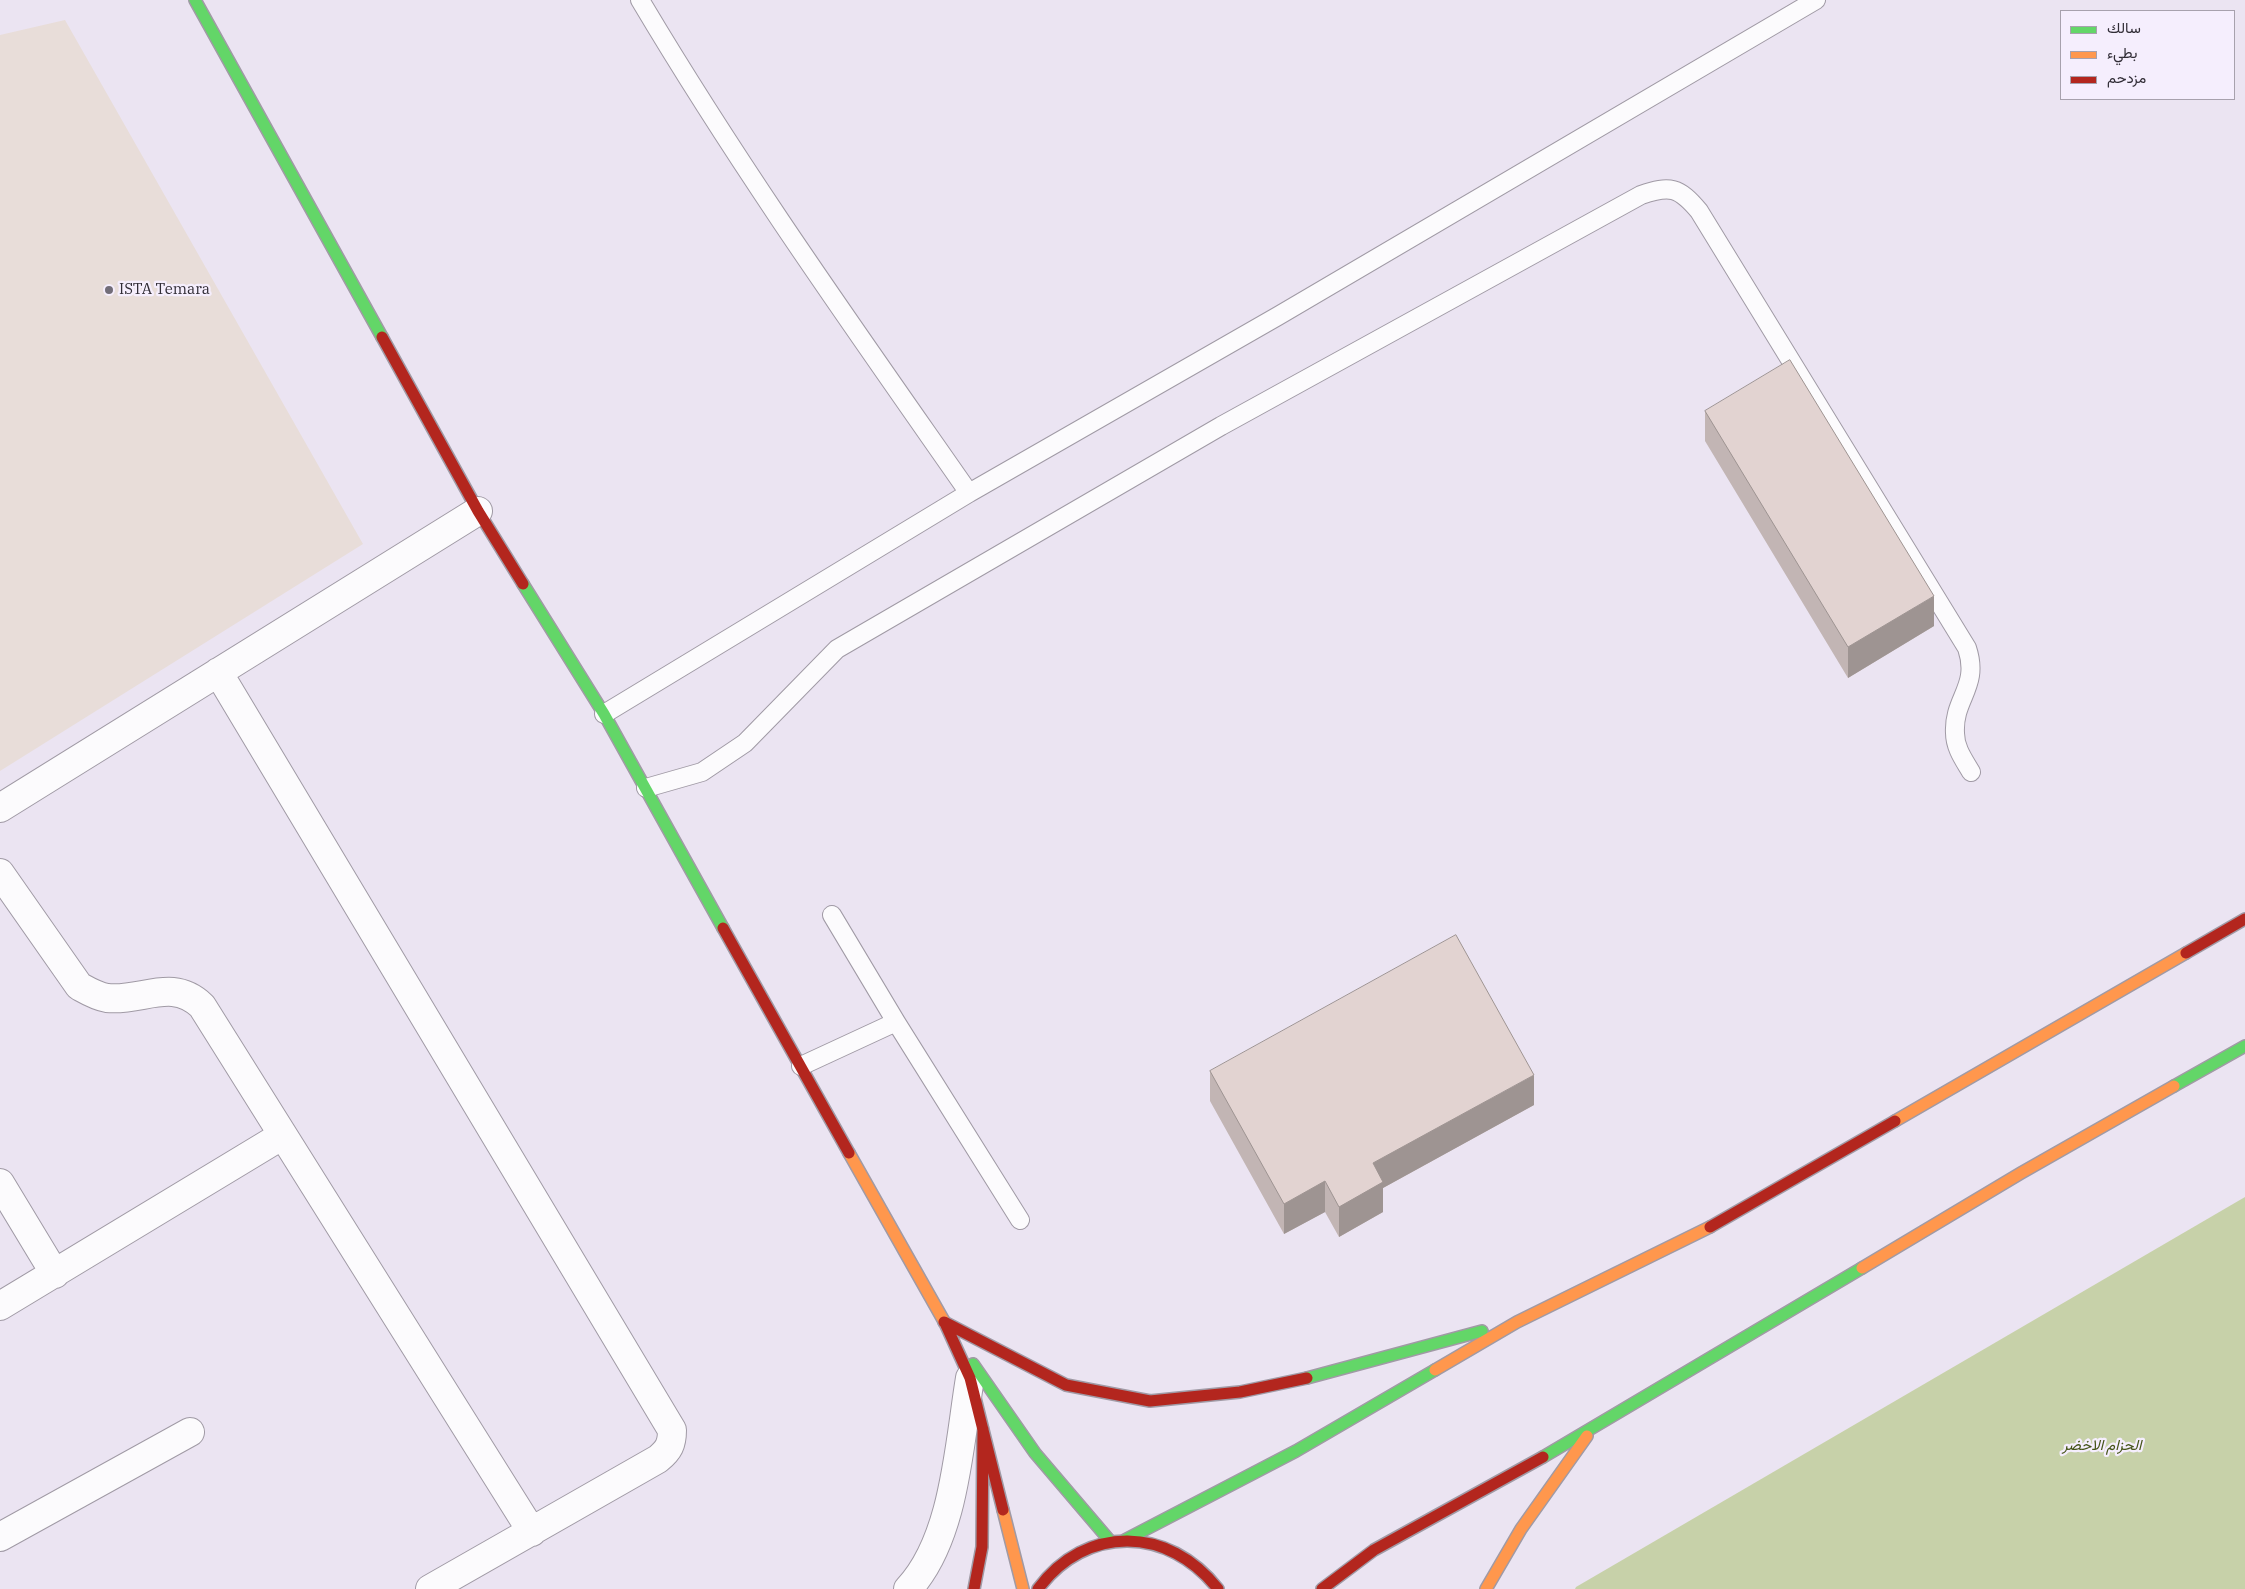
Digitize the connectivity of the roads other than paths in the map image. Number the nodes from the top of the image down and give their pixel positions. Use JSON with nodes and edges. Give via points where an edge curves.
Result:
{"nodes":[{"id":1,"x":195,"y":0,"type":"edge"},
{"id":2,"x":640,"y":0,"type":"edge"},
{"id":3,"x":1816,"y":0,"type":"edge"},
{"id":4,"x":969,"y":493,"type":"junction"},
{"id":5,"x":478,"y":510,"type":"junction"},
{"id":6,"x":218,"y":672,"type":"junction"},
{"id":7,"x":604,"y":714,"type":"junction"},
{"id":8,"x":1971,"y":772,"type":"dead end"},
{"id":9,"x":646,"y":788,"type":"junction"},
{"id":10,"x":0,"y":808,"type":"edge"},
{"id":11,"x":0,"y":873,"type":"edge"},
{"id":12,"x":832,"y":915,"type":"dead end"},
{"id":13,"x":2245,"y":918,"type":"edge"},
{"id":14,"x":896,"y":1022,"type":"junction"},
{"id":15,"x":2245,"y":1046,"type":"edge"},
{"id":16,"x":801,"y":1066,"type":"junction"},
{"id":17,"x":283,"y":1135,"type":"junction"},
{"id":18,"x":0,"y":1182,"type":"edge"},
{"id":19,"x":1020,"y":1220,"type":"dead end"},
{"id":20,"x":55,"y":1274,"type":"junction"},
{"id":21,"x":0,"y":1306,"type":"edge"},
{"id":22,"x":944,"y":1322,"type":"junction"},
{"id":23,"x":1517,"y":1322,"type":"junction"},
{"id":24,"x":970,"y":1378,"type":"junction"},
{"id":25,"x":983,"y":1429,"type":"junction"},
{"id":26,"x":1590,"y":1431,"type":"junction"},
{"id":27,"x":190,"y":1432,"type":"dead end"},
{"id":28,"x":532,"y":1532,"type":"junction"},
{"id":29,"x":0,"y":1536,"type":"edge"},
{"id":30,"x":1125,"y":1540,"type":"junction"},
{"id":31,"x":1110,"y":1541,"type":"junction"},
{"id":32,"x":430,"y":1589,"type":"edge"},
{"id":33,"x":908,"y":1589,"type":"edge"},
{"id":34,"x":974,"y":1589,"type":"edge"},
{"id":35,"x":1023,"y":1589,"type":"edge"},
{"id":36,"x":1038,"y":1589,"type":"edge"},
{"id":37,"x":1218,"y":1589,"type":"edge"},
{"id":38,"x":1322,"y":1589,"type":"edge"},
{"id":39,"x":1486,"y":1589,"type":"edge"}],
"edges":[{"from":1,"to":5,"type":"main road"},
{"from":2,"to":4,"type":"lane","via":[[800,252]]},
{"from":3,"to":4,"type":"lane"},
{"from":4,"to":7,"type":"lane"},
{"from":5,"to":6,"type":"street"},
{"from":5,"to":7,"type":"main road"},
{"from":6,"to":10,"type":"street"},
{"from":6,"to":28,"type":"street","via":[[672,1430],[672,1443],[658,1459]]},
{"from":7,"to":9,"type":"main road"},
{"from":8,"to":9,"type":"lane","via":[[1960,754],[1955,734],[1956,716],[1973,664],[1967,648],[1699,211],[1681,192],[1670,188],[1641,195],[1221,426],[836,649],[745,743],[702,772]]},
{"from":9,"to":16,"type":"main road"},
{"from":11,"to":17,"type":"street","via":[[79,986],[91,994],[121,998],[173,991],[193,997],[202,1006]]},
{"from":12,"to":14,"type":"lane"},
{"from":13,"to":23,"type":"main road","via":[[1724,1220]]},
{"from":14,"to":16,"type":"lane"},
{"from":14,"to":19,"type":"lane"},
{"from":15,"to":26,"type":"main road","via":[[2013,1178]]},
{"from":16,"to":22,"type":"main road"},
{"from":17,"to":20,"type":"street"},
{"from":17,"to":28,"type":"street"},
{"from":18,"to":20,"type":"street"},
{"from":20,"to":21,"type":"street"},
{"from":22,"to":23,"type":"main road","via":[[1066,1385],[1150,1401],[1240,1392],[1299,1380]]},
{"from":22,"to":24,"type":"main road"},
{"from":22,"to":31,"type":"main road","via":[[1035,1453]]},
{"from":23,"to":30,"type":"main road","via":[[1296,1451]]},
{"from":24,"to":25,"type":"main road"},
{"from":24,"to":33,"type":"street","via":[[947,1516],[937,1545],[923,1571]]},
{"from":25,"to":34,"type":"main road","via":[[982,1547]]},
{"from":25,"to":35,"type":"main road"},
{"from":26,"to":38,"type":"main road","via":[[1374,1550]]},
{"from":26,"to":39,"type":"main road","via":[[1521,1529]]},
{"from":27,"to":29,"type":"street"},
{"from":28,"to":32,"type":"street"},
{"from":30,"to":31,"type":"main road"},
{"from":30,"to":37,"type":"main road","via":[[1150,1542],[1174,1550],[1196,1564]]},
{"from":31,"to":36,"type":"main road","via":[[1075,1553],[1060,1564]]}]}
